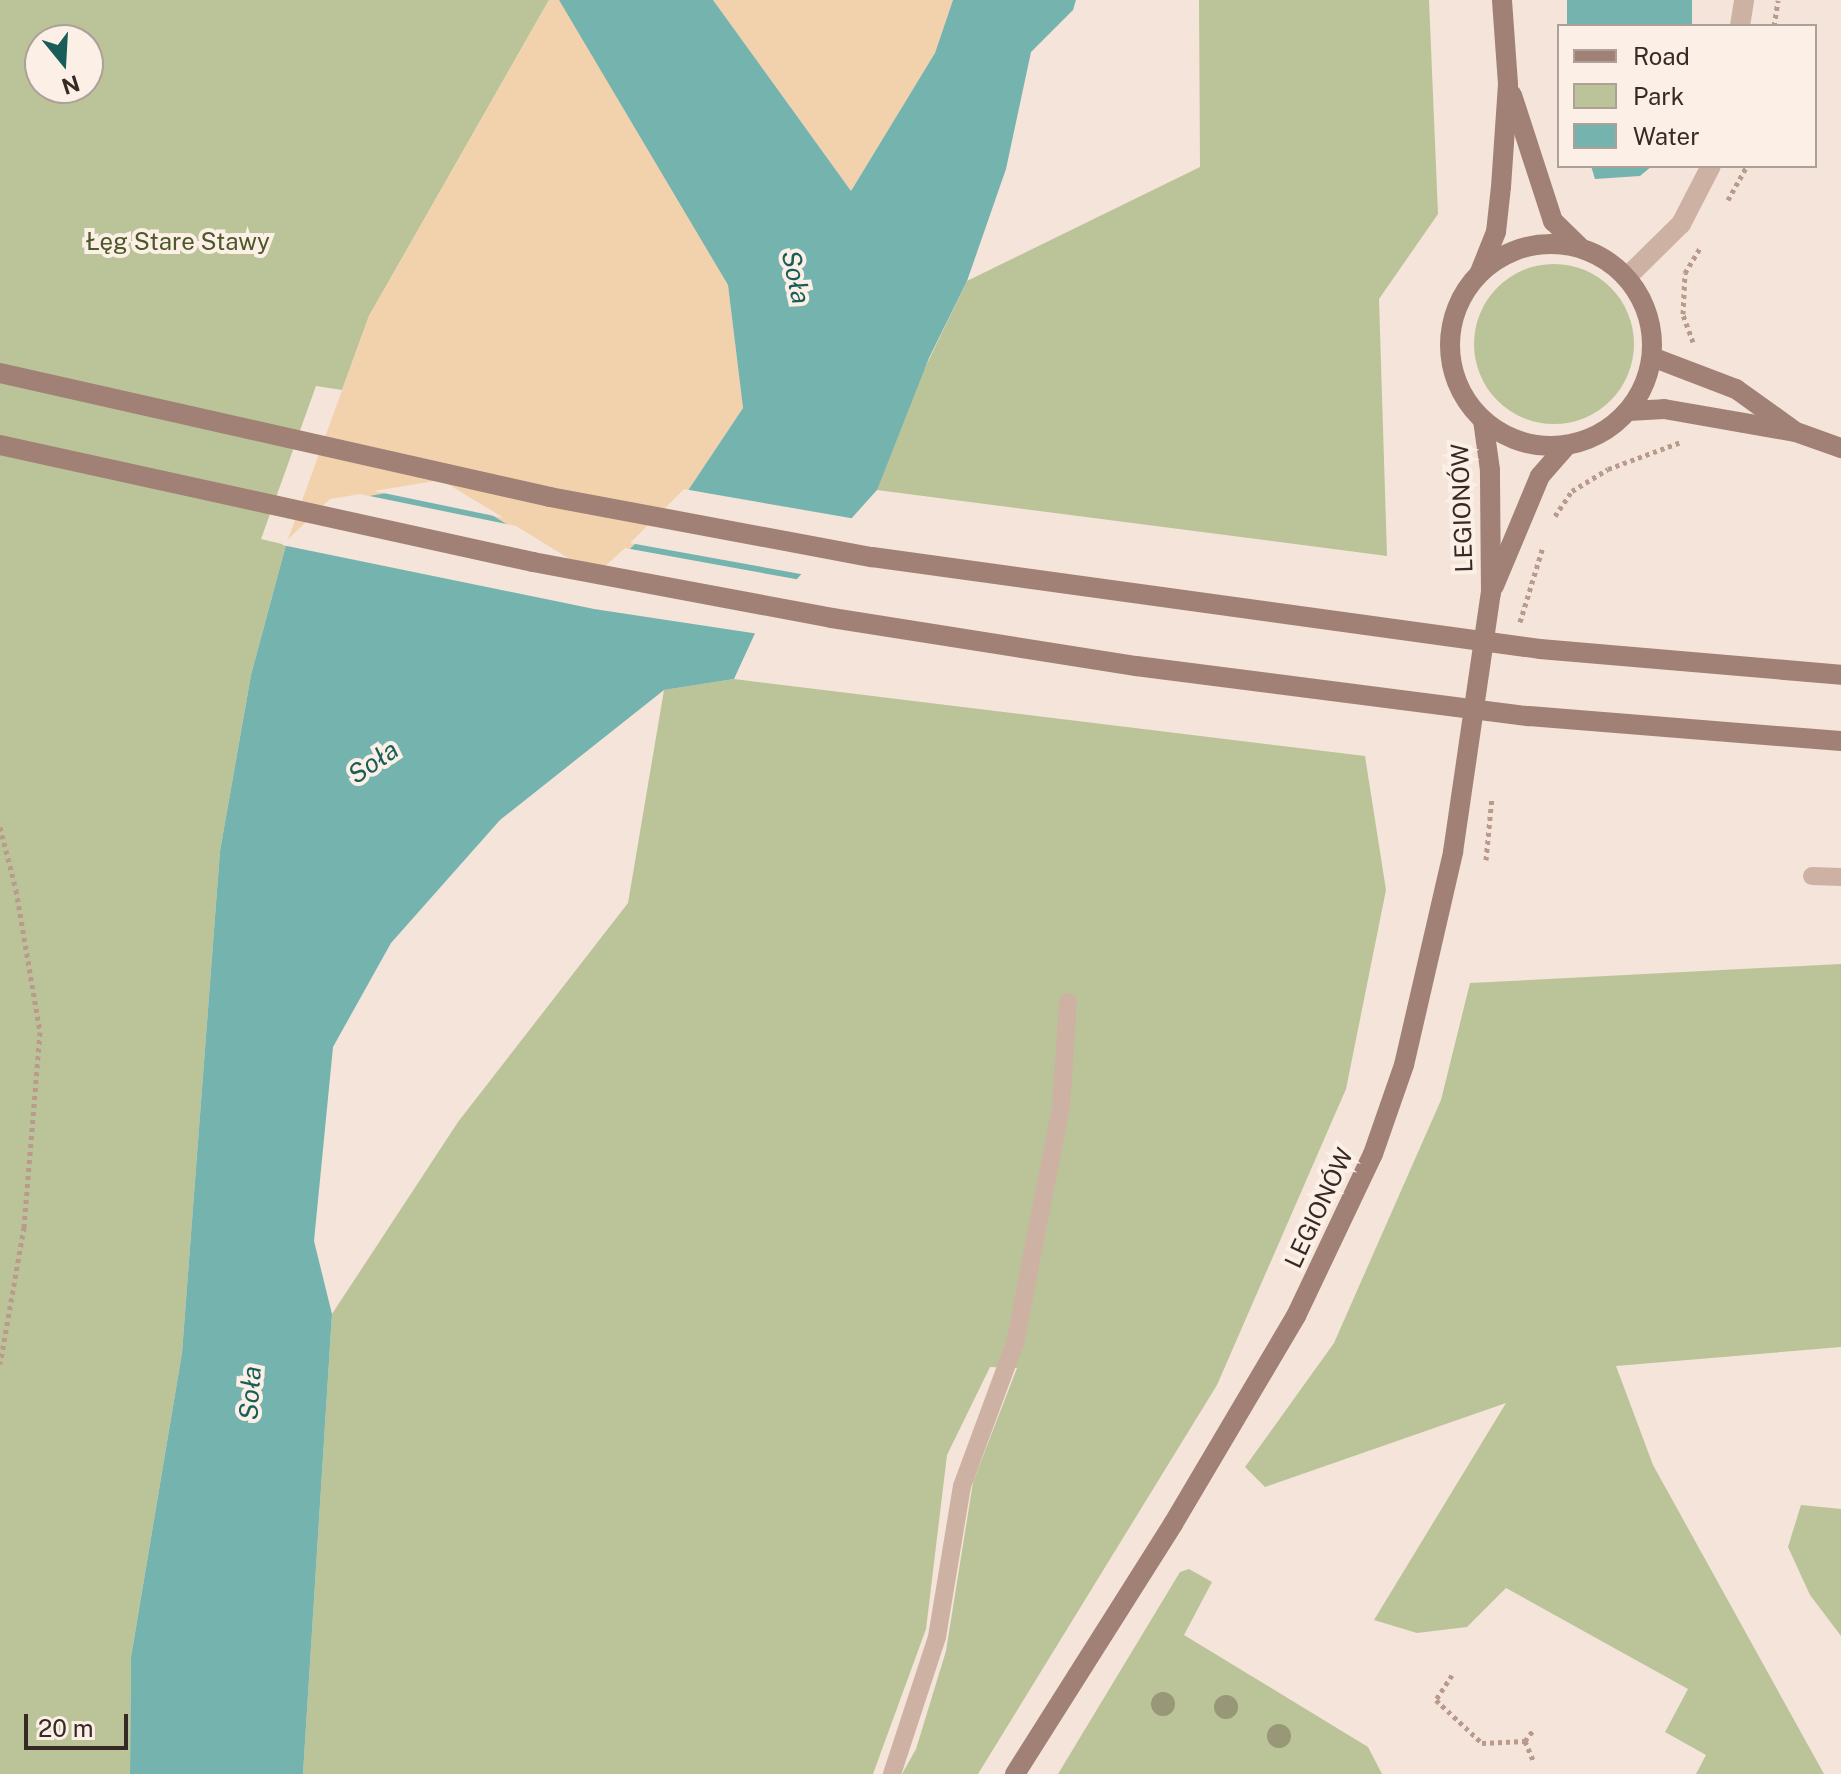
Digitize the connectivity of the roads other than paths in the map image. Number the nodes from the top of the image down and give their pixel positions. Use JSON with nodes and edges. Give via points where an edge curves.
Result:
{"nodes":[{"id":1,"x":1502,"y":0,"type":"edge"},
{"id":2,"x":1744,"y":0,"type":"edge"},
{"id":3,"x":1740,"y":24,"type":"edge"},
{"id":4,"x":1508,"y":84,"type":"junction"},
{"id":5,"x":1710,"y":168,"type":"edge"},
{"id":6,"x":1581,"y":248,"type":"junction"},
{"id":7,"x":1479,"y":273,"type":"junction"},
{"id":8,"x":1627,"y":277,"type":"junction"},
{"id":9,"x":1652,"y":357,"type":"junction"},
{"id":10,"x":0,"y":373,"type":"edge"},
{"id":11,"x":1628,"y":411,"type":"junction"},
{"id":12,"x":1483,"y":420,"type":"junction"},
{"id":13,"x":1796,"y":432,"type":"junction"},
{"id":14,"x":0,"y":445,"type":"edge"},
{"id":15,"x":1567,"y":445,"type":"junction"},
{"id":16,"x":1841,"y":448,"type":"edge"},
{"id":17,"x":1491,"y":593,"type":"junction"},
{"id":18,"x":1841,"y":675,"type":"edge"},
{"id":19,"x":1841,"y":741,"type":"edge"},
{"id":20,"x":1812,"y":876,"type":"dead end"},
{"id":21,"x":1841,"y":877,"type":"edge"},
{"id":22,"x":1068,"y":1002,"type":"dead end"},
{"id":23,"x":892,"y":1774,"type":"edge"},
{"id":24,"x":1015,"y":1774,"type":"edge"}],
"edges":[{"from":1,"to":4,"type":"main road"},
{"from":2,"to":3,"type":"street"},
{"from":4,"to":6,"type":"main road","via":[[1553,221]]},
{"from":4,"to":7,"type":"main road","via":[[1496,232]]},
{"from":5,"to":8,"type":"street","via":[[1681,224]]},
{"from":6,"to":7,"type":"main road","via":[[1559,244],[1516,250]]},
{"from":6,"to":8,"type":"main road"},
{"from":7,"to":12,"type":"main road","via":[[1457,307],[1450,347],[1459,387]]},
{"from":8,"to":9,"type":"main road","via":[[1643,301]]},
{"from":9,"to":11,"type":"main road","via":[[1644,386]]},
{"from":9,"to":13,"type":"main road","via":[[1736,389]]},
{"from":10,"to":18,"type":"main road","bridge":true,"via":[[550,497],[872,557],[1540,649]]},
{"from":11,"to":13,"type":"main road","via":[[1664,409]]},
{"from":11,"to":15,"type":"main road","via":[[1610,427]]},
{"from":12,"to":15,"type":"main road","via":[[1522,442]]},
{"from":12,"to":17,"type":"main road","name":"LEGIONÓW","via":[[1490,470]]},
{"from":13,"to":16,"type":"main road"},
{"from":14,"to":19,"type":"main road","bridge":true,"via":[[533,562],[832,618],[1136,666],[1529,716]]},
{"from":15,"to":17,"type":"main road","name":"LEGIONÓW","via":[[1540,476]]},
{"from":17,"to":24,"type":"main road","name":"LEGIONÓW","via":[[1453,852],[1404,1065],[1373,1154],[1329,1254],[1241,1412]]},
{"from":20,"to":21,"type":"lane"},
{"from":22,"to":23,"type":"lane","via":[[1061,1107],[1015,1343],[962,1486],[937,1637]]}]}
